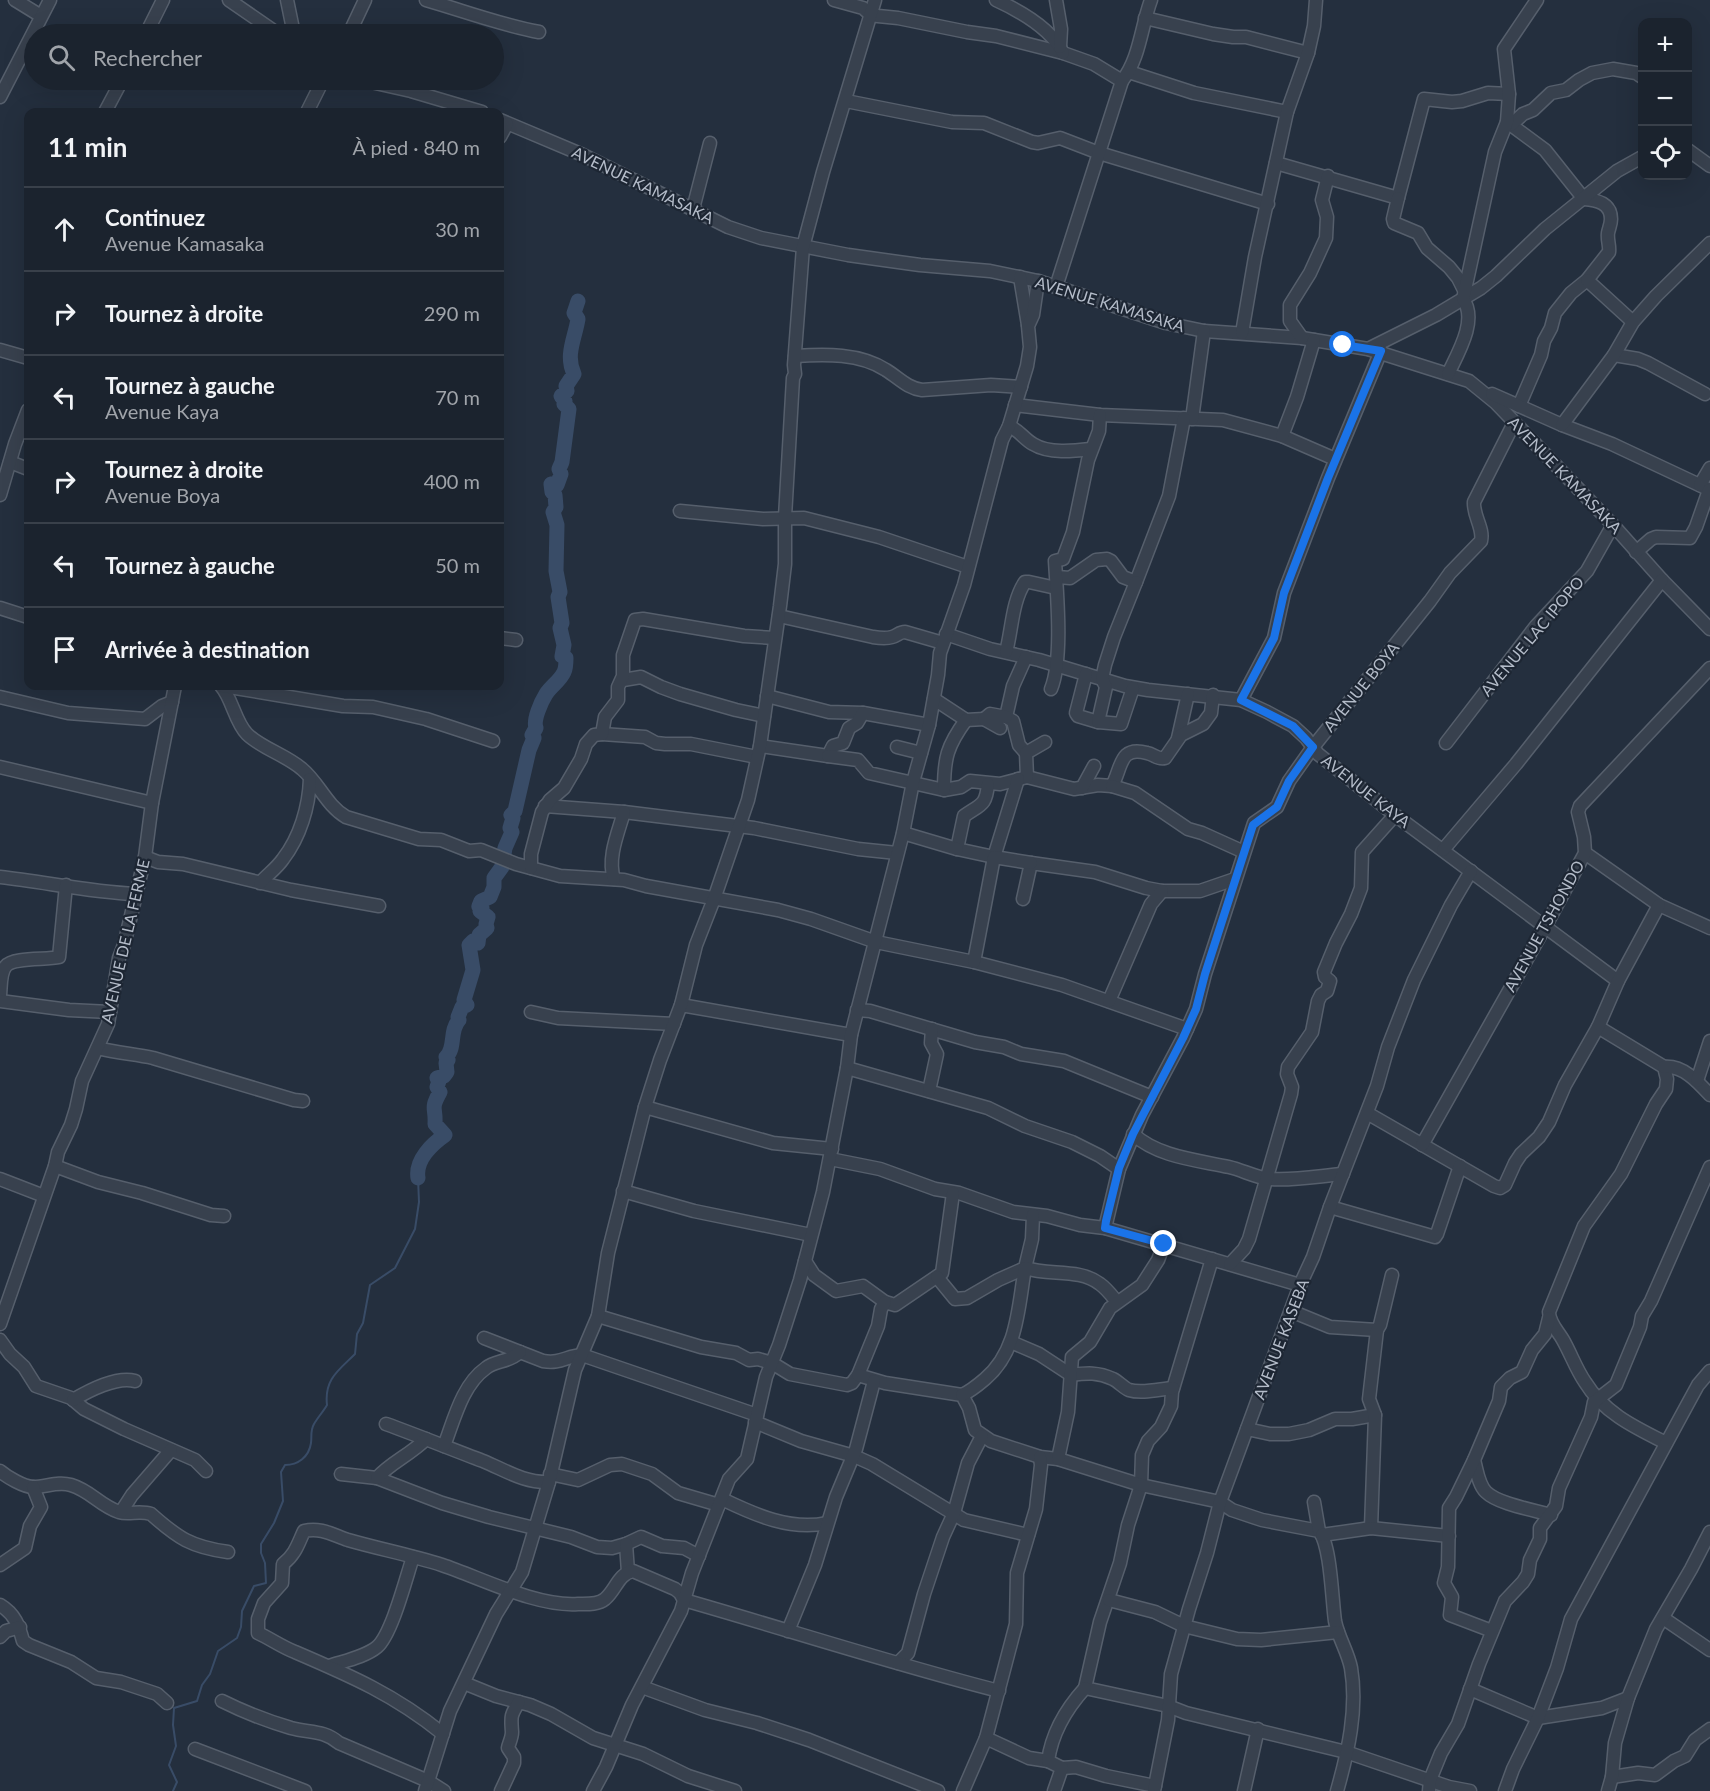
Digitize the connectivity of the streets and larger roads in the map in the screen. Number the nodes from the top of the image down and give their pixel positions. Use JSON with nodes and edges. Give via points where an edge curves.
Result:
{"nodes":[{"id":1,"x":15,"y":0,"type":"edge"},
{"id":2,"x":50,"y":0,"type":"edge"},
{"id":3,"x":163,"y":0,"type":"edge"},
{"id":4,"x":229,"y":0,"type":"edge"},
{"id":5,"x":287,"y":0,"type":"edge"},
{"id":6,"x":365,"y":0,"type":"edge"},
{"id":7,"x":426,"y":0,"type":"edge"},
{"id":8,"x":834,"y":0,"type":"edge"},
{"id":9,"x":875,"y":0,"type":"edge"},
{"id":10,"x":996,"y":0,"type":"edge"},
{"id":11,"x":1056,"y":0,"type":"edge"},
{"id":12,"x":1151,"y":0,"type":"edge"},
{"id":13,"x":1316,"y":0,"type":"edge"},
{"id":14,"x":1534,"y":1,"type":"edge"},
{"id":15,"x":41,"y":15,"type":"junction"},
{"id":16,"x":871,"y":15,"type":"junction"},
{"id":17,"x":1145,"y":18,"type":"junction"},
{"id":18,"x":36,"y":24,"type":"edge"},
{"id":19,"x":151,"y":24,"type":"edge"},
{"id":20,"x":264,"y":24,"type":"edge"},
{"id":21,"x":292,"y":24,"type":"edge"},
{"id":22,"x":354,"y":24,"type":"edge"},
{"id":23,"x":503,"y":24,"type":"edge"},
{"id":24,"x":504,"y":25,"type":"edge"},
{"id":25,"x":539,"y":32,"type":"dead end"},
{"id":26,"x":24,"y":49,"type":"edge"},
{"id":27,"x":1062,"y":50,"type":"junction"},
{"id":28,"x":1308,"y":54,"type":"junction"},
{"id":29,"x":1638,"y":74,"type":"edge"},
{"id":30,"x":1126,"y":77,"type":"junction"},
{"id":31,"x":117,"y":90,"type":"edge"},
{"id":32,"x":318,"y":90,"type":"edge"},
{"id":33,"x":403,"y":90,"type":"edge"},
{"id":34,"x":1509,"y":94,"type":"junction"},
{"id":35,"x":0,"y":97,"type":"edge"},
{"id":36,"x":846,"y":101,"type":"junction"},
{"id":37,"x":107,"y":108,"type":"edge"},
{"id":38,"x":309,"y":108,"type":"edge"},
{"id":39,"x":468,"y":108,"type":"edge"},
{"id":40,"x":1287,"y":112,"type":"junction"},
{"id":41,"x":504,"y":122,"type":"edge"},
{"id":42,"x":1509,"y":123,"type":"junction"},
{"id":43,"x":710,"y":143,"type":"dead end"},
{"id":44,"x":1098,"y":153,"type":"junction"},
{"id":45,"x":1692,"y":153,"type":"edge"},
{"id":46,"x":1638,"y":159,"type":"edge"},
{"id":47,"x":1276,"y":163,"type":"junction"},
{"id":48,"x":1710,"y":166,"type":"edge"},
{"id":49,"x":1328,"y":176,"type":"junction"},
{"id":50,"x":1398,"y":198,"type":"junction"},
{"id":51,"x":1584,"y":200,"type":"junction"},
{"id":52,"x":1268,"y":204,"type":"junction"},
{"id":53,"x":693,"y":209,"type":"junction"},
{"id":54,"x":1710,"y":243,"type":"edge"},
{"id":55,"x":803,"y":247,"type":"junction"},
{"id":56,"x":1020,"y":277,"type":"junction"},
{"id":57,"x":1587,"y":280,"type":"junction"},
{"id":58,"x":1038,"y":281,"type":"junction"},
{"id":59,"x":1056,"y":287,"type":"junction"},
{"id":60,"x":1464,"y":296,"type":"junction"},
{"id":61,"x":1633,"y":322,"type":"junction"},
{"id":62,"x":1028,"y":326,"type":"junction"},
{"id":63,"x":1204,"y":331,"type":"junction"},
{"id":64,"x":1242,"y":333,"type":"junction"},
{"id":65,"x":1308,"y":339,"type":"junction"},
{"id":66,"x":1368,"y":348,"type":"junction"},
{"id":67,"x":0,"y":350,"type":"edge"},
{"id":68,"x":1381,"y":351,"type":"junction"},
{"id":69,"x":1614,"y":355,"type":"junction"},
{"id":70,"x":795,"y":356,"type":"junction"},
{"id":71,"x":24,"y":357,"type":"edge"},
{"id":72,"x":1448,"y":374,"type":"junction"},
{"id":73,"x":1021,"y":387,"type":"junction"},
{"id":74,"x":1482,"y":390,"type":"junction"},
{"id":75,"x":1705,"y":394,"type":"dead end"},
{"id":76,"x":1015,"y":405,"type":"junction"},
{"id":77,"x":1519,"y":406,"type":"junction"},
{"id":78,"x":1101,"y":415,"type":"junction"},
{"id":79,"x":24,"y":419,"type":"edge"},
{"id":80,"x":1188,"y":419,"type":"junction"},
{"id":81,"x":1514,"y":423,"type":"junction"},
{"id":82,"x":1562,"y":425,"type":"junction"},
{"id":83,"x":1009,"y":426,"type":"junction"},
{"id":84,"x":1282,"y":436,"type":"junction"},
{"id":85,"x":1091,"y":449,"type":"junction"},
{"id":86,"x":1335,"y":459,"type":"junction"},
{"id":87,"x":10,"y":462,"type":"junction"},
{"id":88,"x":24,"y":467,"type":"edge"},
{"id":89,"x":1710,"y":468,"type":"edge"},
{"id":90,"x":1706,"y":488,"type":"edge"},
{"id":91,"x":0,"y":495,"type":"edge"},
{"id":92,"x":680,"y":511,"type":"dead end"},
{"id":93,"x":785,"y":517,"type":"junction"},
{"id":94,"x":1613,"y":525,"type":"junction"},
{"id":95,"x":1636,"y":552,"type":"junction"},
{"id":96,"x":968,"y":567,"type":"junction"},
{"id":97,"x":1662,"y":580,"type":"junction"},
{"id":98,"x":1136,"y":582,"type":"junction"},
{"id":99,"x":1057,"y":583,"type":"junction"},
{"id":100,"x":0,"y":608,"type":"edge"},
{"id":101,"x":24,"y":615,"type":"edge"},
{"id":102,"x":779,"y":616,"type":"junction"},
{"id":103,"x":1710,"y":629,"type":"edge"},
{"id":104,"x":504,"y":638,"type":"edge"},
{"id":105,"x":775,"y":638,"type":"junction"},
{"id":106,"x":944,"y":639,"type":"junction"},
{"id":107,"x":516,"y":640,"type":"dead end"},
{"id":108,"x":1006,"y":652,"type":"junction"},
{"id":109,"x":1026,"y":657,"type":"junction"},
{"id":110,"x":1058,"y":667,"type":"junction"},
{"id":111,"x":1710,"y":668,"type":"edge"},
{"id":112,"x":1094,"y":677,"type":"junction"},
{"id":113,"x":622,"y":680,"type":"junction"},
{"id":114,"x":1051,"y":688,"type":"dead end"},
{"id":115,"x":1133,"y":688,"type":"junction"},
{"id":116,"x":175,"y":690,"type":"edge"},
{"id":117,"x":224,"y":690,"type":"edge"},
{"id":118,"x":246,"y":690,"type":"edge"},
{"id":119,"x":1188,"y":694,"type":"junction"},
{"id":120,"x":1213,"y":695,"type":"junction"},
{"id":121,"x":767,"y":696,"type":"junction"},
{"id":122,"x":0,"y":698,"type":"edge"},
{"id":123,"x":934,"y":699,"type":"junction"},
{"id":124,"x":1241,"y":700,"type":"junction"},
{"id":125,"x":172,"y":702,"type":"junction"},
{"id":126,"x":863,"y":713,"type":"junction"},
{"id":127,"x":764,"y":716,"type":"junction"},
{"id":128,"x":966,"y":720,"type":"junction"},
{"id":129,"x":1003,"y":722,"type":"junction"},
{"id":130,"x":1098,"y":722,"type":"junction"},
{"id":131,"x":929,"y":725,"type":"junction"},
{"id":132,"x":602,"y":734,"type":"junction"},
{"id":133,"x":1178,"y":738,"type":"junction"},
{"id":134,"x":493,"y":741,"type":"dead end"},
{"id":135,"x":1045,"y":742,"type":"dead end"},
{"id":136,"x":1446,"y":743,"type":"dead end"},
{"id":137,"x":897,"y":747,"type":"dead end"},
{"id":138,"x":1313,"y":747,"type":"junction"},
{"id":139,"x":759,"y":751,"type":"junction"},
{"id":140,"x":921,"y":753,"type":"junction"},
{"id":141,"x":1026,"y":753,"type":"junction"},
{"id":142,"x":828,"y":756,"type":"junction"},
{"id":143,"x":1094,"y":766,"type":"dead end"},
{"id":144,"x":0,"y":767,"type":"edge"},
{"id":145,"x":1023,"y":778,"type":"junction"},
{"id":146,"x":310,"y":779,"type":"junction"},
{"id":147,"x":913,"y":782,"type":"junction"},
{"id":148,"x":988,"y":784,"type":"junction"},
{"id":149,"x":1112,"y":786,"type":"junction"},
{"id":150,"x":1082,"y":788,"type":"junction"},
{"id":151,"x":944,"y":790,"type":"junction"},
{"id":152,"x":152,"y":803,"type":"junction"},
{"id":153,"x":545,"y":806,"type":"junction"},
{"id":154,"x":624,"y":812,"type":"junction"},
{"id":155,"x":1395,"y":815,"type":"junction"},
{"id":156,"x":739,"y":827,"type":"junction"},
{"id":157,"x":903,"y":833,"type":"junction"},
{"id":158,"x":957,"y":849,"type":"junction"},
{"id":159,"x":1443,"y":850,"type":"junction"},
{"id":160,"x":1244,"y":852,"type":"junction"},
{"id":161,"x":897,"y":853,"type":"junction"},
{"id":162,"x":1585,"y":853,"type":"junction"},
{"id":163,"x":145,"y":857,"type":"junction"},
{"id":164,"x":994,"y":857,"type":"junction"},
{"id":165,"x":1031,"y":863,"type":"junction"},
{"id":166,"x":531,"y":868,"type":"junction"},
{"id":167,"x":1471,"y":871,"type":"junction"},
{"id":168,"x":0,"y":877,"type":"edge"},
{"id":169,"x":614,"y":879,"type":"junction"},
{"id":170,"x":1235,"y":879,"type":"junction"},
{"id":171,"x":260,"y":883,"type":"junction"},
{"id":172,"x":66,"y":885,"type":"junction"},
{"id":173,"x":1162,"y":891,"type":"junction"},
{"id":174,"x":135,"y":894,"type":"junction"},
{"id":175,"x":714,"y":899,"type":"junction"},
{"id":176,"x":1023,"y":899,"type":"dead end"},
{"id":177,"x":1659,"y":905,"type":"junction"},
{"id":178,"x":379,"y":906,"type":"dead end"},
{"id":179,"x":1545,"y":927,"type":"junction"},
{"id":180,"x":1710,"y":928,"type":"edge"},
{"id":181,"x":876,"y":942,"type":"junction"},
{"id":182,"x":974,"y":962,"type":"junction"},
{"id":183,"x":1618,"y":981,"type":"junction"},
{"id":184,"x":0,"y":995,"type":"edge"},
{"id":185,"x":0,"y":1001,"type":"edge"},
{"id":186,"x":1108,"y":1001,"type":"junction"},
{"id":187,"x":681,"y":1005,"type":"junction"},
{"id":188,"x":857,"y":1010,"type":"junction"},
{"id":189,"x":110,"y":1012,"type":"junction"},
{"id":190,"x":531,"y":1012,"type":"dead end"},
{"id":191,"x":674,"y":1024,"type":"junction"},
{"id":192,"x":1598,"y":1028,"type":"junction"},
{"id":193,"x":932,"y":1029,"type":"junction"},
{"id":194,"x":1187,"y":1029,"type":"junction"},
{"id":195,"x":851,"y":1035,"type":"junction"},
{"id":196,"x":1710,"y":1041,"type":"edge"},
{"id":197,"x":98,"y":1048,"type":"junction"},
{"id":198,"x":1664,"y":1067,"type":"junction"},
{"id":199,"x":847,"y":1068,"type":"junction"},
{"id":200,"x":1697,"y":1081,"type":"junction"},
{"id":201,"x":929,"y":1091,"type":"junction"},
{"id":202,"x":1710,"y":1095,"type":"edge"},
{"id":203,"x":1152,"y":1097,"type":"junction"},
{"id":204,"x":303,"y":1101,"type":"dead end"},
{"id":205,"x":645,"y":1107,"type":"junction"},
{"id":206,"x":1367,"y":1113,"type":"junction"},
{"id":207,"x":1133,"y":1134,"type":"junction"},
{"id":208,"x":1422,"y":1145,"type":"junction"},
{"id":209,"x":831,"y":1154,"type":"junction"},
{"id":210,"x":55,"y":1166,"type":"junction"},
{"id":211,"x":1460,"y":1166,"type":"junction"},
{"id":212,"x":1710,"y":1167,"type":"edge"},
{"id":213,"x":1119,"y":1168,"type":"junction"},
{"id":214,"x":1343,"y":1174,"type":"junction"},
{"id":215,"x":0,"y":1179,"type":"edge"},
{"id":216,"x":1267,"y":1179,"type":"junction"},
{"id":217,"x":623,"y":1191,"type":"junction"},
{"id":218,"x":953,"y":1193,"type":"junction"},
{"id":219,"x":44,"y":1196,"type":"junction"},
{"id":220,"x":1330,"y":1207,"type":"junction"},
{"id":221,"x":1033,"y":1215,"type":"junction"},
{"id":222,"x":224,"y":1216,"type":"dead end"},
{"id":223,"x":1105,"y":1228,"type":"junction"},
{"id":224,"x":811,"y":1235,"type":"junction"},
{"id":225,"x":1164,"y":1244,"type":"junction"},
{"id":226,"x":1212,"y":1259,"type":"junction"},
{"id":227,"x":806,"y":1261,"type":"junction"},
{"id":228,"x":1230,"y":1264,"type":"junction"},
{"id":229,"x":1025,"y":1268,"type":"junction"},
{"id":230,"x":814,"y":1275,"type":"junction"},
{"id":231,"x":1392,"y":1275,"type":"dead end"},
{"id":232,"x":938,"y":1277,"type":"junction"},
{"id":233,"x":800,"y":1281,"type":"junction"},
{"id":234,"x":1300,"y":1285,"type":"junction"},
{"id":235,"x":5,"y":1295,"type":"edge"},
{"id":236,"x":885,"y":1302,"type":"junction"},
{"id":237,"x":1117,"y":1302,"type":"junction"},
{"id":238,"x":1291,"y":1311,"type":"junction"},
{"id":239,"x":598,"y":1316,"type":"junction"},
{"id":240,"x":1549,"y":1318,"type":"junction"},
{"id":241,"x":0,"y":1324,"type":"edge"},
{"id":242,"x":1377,"y":1330,"type":"junction"},
{"id":243,"x":484,"y":1338,"type":"dead end"},
{"id":244,"x":0,"y":1340,"type":"edge"},
{"id":245,"x":1011,"y":1342,"type":"junction"},
{"id":246,"x":520,"y":1352,"type":"junction"},
{"id":247,"x":582,"y":1355,"type":"junction"},
{"id":248,"x":772,"y":1363,"type":"junction"},
{"id":249,"x":1710,"y":1371,"type":"edge"},
{"id":250,"x":858,"y":1375,"type":"junction"},
{"id":251,"x":1071,"y":1375,"type":"junction"},
{"id":252,"x":135,"y":1381,"type":"dead end"},
{"id":253,"x":874,"y":1381,"type":"junction"},
{"id":254,"x":1173,"y":1388,"type":"junction"},
{"id":255,"x":962,"y":1395,"type":"junction"},
{"id":256,"x":1597,"y":1399,"type":"junction"},
{"id":257,"x":74,"y":1400,"type":"junction"},
{"id":258,"x":1375,"y":1415,"type":"junction"},
{"id":259,"x":756,"y":1418,"type":"junction"},
{"id":260,"x":386,"y":1424,"type":"dead end"},
{"id":261,"x":1247,"y":1429,"type":"junction"},
{"id":262,"x":982,"y":1436,"type":"junction"},
{"id":263,"x":426,"y":1439,"type":"junction"},
{"id":264,"x":1666,"y":1443,"type":"junction"},
{"id":265,"x":444,"y":1446,"type":"junction"},
{"id":266,"x":171,"y":1450,"type":"junction"},
{"id":267,"x":854,"y":1455,"type":"junction"},
{"id":268,"x":1040,"y":1457,"type":"junction"},
{"id":269,"x":1058,"y":1459,"type":"junction"},
{"id":270,"x":1474,"y":1460,"type":"junction"},
{"id":271,"x":0,"y":1471,"type":"edge"},
{"id":272,"x":206,"y":1471,"type":"dead end"},
{"id":273,"x":341,"y":1474,"type":"dead end"},
{"id":274,"x":377,"y":1478,"type":"junction"},
{"id":275,"x":550,"y":1478,"type":"junction"},
{"id":276,"x":1141,"y":1485,"type":"junction"},
{"id":277,"x":33,"y":1487,"type":"junction"},
{"id":278,"x":721,"y":1502,"type":"junction"},
{"id":279,"x":1220,"y":1502,"type":"junction"},
{"id":280,"x":1314,"y":1502,"type":"dead end"},
{"id":281,"x":121,"y":1512,"type":"junction"},
{"id":282,"x":954,"y":1513,"type":"junction"},
{"id":283,"x":1551,"y":1515,"type":"junction"},
{"id":284,"x":827,"y":1523,"type":"junction"},
{"id":285,"x":1371,"y":1528,"type":"junction"},
{"id":286,"x":534,"y":1529,"type":"junction"},
{"id":287,"x":1710,"y":1532,"type":"edge"},
{"id":288,"x":1320,"y":1533,"type":"junction"},
{"id":289,"x":1028,"y":1535,"type":"junction"},
{"id":290,"x":1449,"y":1536,"type":"junction"},
{"id":291,"x":626,"y":1544,"type":"junction"},
{"id":292,"x":228,"y":1552,"type":"dead end"},
{"id":293,"x":699,"y":1556,"type":"junction"},
{"id":294,"x":413,"y":1557,"type":"junction"},
{"id":295,"x":0,"y":1565,"type":"edge"},
{"id":296,"x":628,"y":1572,"type":"junction"},
{"id":297,"x":510,"y":1590,"type":"junction"},
{"id":298,"x":684,"y":1600,"type":"junction"},
{"id":299,"x":1109,"y":1600,"type":"junction"},
{"id":300,"x":0,"y":1605,"type":"edge"},
{"id":301,"x":1663,"y":1618,"type":"junction"},
{"id":302,"x":1184,"y":1626,"type":"junction"},
{"id":303,"x":20,"y":1627,"type":"junction"},
{"id":304,"x":788,"y":1631,"type":"junction"},
{"id":305,"x":1492,"y":1631,"type":"junction"},
{"id":306,"x":1338,"y":1632,"type":"junction"},
{"id":307,"x":0,"y":1636,"type":"edge"},
{"id":308,"x":1710,"y":1650,"type":"edge"},
{"id":309,"x":898,"y":1663,"type":"junction"},
{"id":310,"x":329,"y":1666,"type":"junction"},
{"id":311,"x":464,"y":1683,"type":"junction"},
{"id":312,"x":642,"y":1687,"type":"junction"},
{"id":313,"x":1085,"y":1688,"type":"junction"},
{"id":314,"x":1470,"y":1689,"type":"junction"},
{"id":315,"x":999,"y":1691,"type":"junction"},
{"id":316,"x":1628,"y":1698,"type":"junction"},
{"id":317,"x":222,"y":1701,"type":"dead end"},
{"id":318,"x":519,"y":1702,"type":"junction"},
{"id":319,"x":167,"y":1703,"type":"dead end"},
{"id":320,"x":1168,"y":1706,"type":"junction"},
{"id":321,"x":1538,"y":1718,"type":"junction"},
{"id":322,"x":1258,"y":1729,"type":"junction"},
{"id":323,"x":1710,"y":1729,"type":"edge"},
{"id":324,"x":443,"y":1734,"type":"junction"},
{"id":325,"x":986,"y":1737,"type":"junction"},
{"id":326,"x":616,"y":1745,"type":"junction"},
{"id":327,"x":195,"y":1749,"type":"dead end"},
{"id":328,"x":1346,"y":1752,"type":"junction"},
{"id":329,"x":1048,"y":1761,"type":"junction"},
{"id":330,"x":1062,"y":1768,"type":"junction"},
{"id":331,"x":1612,"y":1777,"type":"junction"},
{"id":332,"x":427,"y":1786,"type":"edge"},
{"id":333,"x":1430,"y":1786,"type":"edge"},
{"id":334,"x":1154,"y":1788,"type":"edge"},
{"id":335,"x":305,"y":1791,"type":"edge"},
{"id":336,"x":444,"y":1791,"type":"edge"},
{"id":337,"x":501,"y":1791,"type":"edge"},
{"id":338,"x":593,"y":1791,"type":"edge"},
{"id":339,"x":735,"y":1791,"type":"edge"},
{"id":340,"x":938,"y":1791,"type":"edge"},
{"id":341,"x":963,"y":1791,"type":"edge"},
{"id":342,"x":1054,"y":1791,"type":"edge"},
{"id":343,"x":1245,"y":1791,"type":"edge"},
{"id":344,"x":1337,"y":1791,"type":"edge"},
{"id":345,"x":1470,"y":1791,"type":"edge"},
{"id":346,"x":1505,"y":1791,"type":"edge"},
{"id":347,"x":1608,"y":1791,"type":"edge"}],
"edges":[{"from":1,"to":15,"type":"street"},
{"from":2,"to":15,"type":"street"},
{"from":3,"to":19,"type":"street"},
{"from":4,"to":20,"type":"street"},
{"from":5,"to":21,"type":"street"},
{"from":6,"to":22,"type":"street"},
{"from":7,"to":23,"type":"street"},
{"from":8,"to":16,"type":"street","via":[[863,8]]},
{"from":9,"to":16,"type":"street"},
{"from":10,"to":27,"type":"street","via":[[1023,13]]},
{"from":11,"to":27,"type":"street"},
{"from":12,"to":17,"type":"street"},
{"from":13,"to":28,"type":"street"},
{"from":14,"to":34,"type":"street","via":[[1504,49]]},
{"from":15,"to":18,"type":"street"},
{"from":16,"to":27,"type":"street"},
{"from":16,"to":36,"type":"street"},
{"from":17,"to":28,"type":"street","via":[[1213,34],[1246,37]]},
{"from":17,"to":30,"type":"street"},
{"from":24,"to":25,"type":"street"},
{"from":26,"to":35,"type":"street"},
{"from":27,"to":30,"type":"street"},
{"from":28,"to":40,"type":"street"},
{"from":29,"to":42,"type":"street","via":[[1613,69],[1592,73],[1566,90],[1551,93],[1533,110]]},
{"from":30,"to":40,"type":"street"},
{"from":30,"to":44,"type":"street"},
{"from":31,"to":37,"type":"street"},
{"from":32,"to":38,"type":"street"},
{"from":33,"to":39,"type":"street"},
{"from":34,"to":42,"type":"street"},
{"from":34,"to":50,"type":"street","via":[[1488,93],[1452,102],[1424,99]]},
{"from":36,"to":44,"type":"street","via":[[952,122],[984,123],[1032,142],[1060,138]]},
{"from":36,"to":55,"type":"street"},
{"from":40,"to":47,"type":"street"},
{"from":41,"to":53,"type":"street","name":"AVENUE KAMASAKA","via":[[583,154]]},
{"from":42,"to":51,"type":"street","via":[[1545,150]]},
{"from":42,"to":60,"type":"street","via":[[1495,152]]},
{"from":43,"to":53,"type":"street"},
{"from":44,"to":52,"type":"street"},
{"from":44,"to":59,"type":"street"},
{"from":45,"to":48,"type":"street"},
{"from":46,"to":51,"type":"street","via":[[1617,171]]},
{"from":47,"to":49,"type":"street"},
{"from":47,"to":52,"type":"street"},
{"from":49,"to":50,"type":"street"},
{"from":49,"to":65,"type":"street","via":[[1322,200],[1327,217],[1326,238],[1290,305],[1290,321]]},
{"from":50,"to":60,"type":"street","via":[[1394,223],[1418,233],[1427,248],[1458,278]]},
{"from":51,"to":57,"type":"street","via":[[1602,203],[1611,218],[1609,252]]},
{"from":51,"to":60,"type":"street","via":[[1545,229],[1496,276]]},
{"from":52,"to":64,"type":"street"},
{"from":53,"to":55,"type":"street","name":"AVENUE KAMASAKA","via":[[746,234]]},
{"from":54,"to":61,"type":"street"},
{"from":55,"to":56,"type":"street","name":"AVENUE KAMASAKA"},
{"from":55,"to":70,"type":"street"},
{"from":56,"to":58,"type":"street","name":"AVENUE KAMASAKA"},
{"from":56,"to":62,"type":"street"},
{"from":57,"to":61,"type":"street"},
{"from":57,"to":77,"type":"street","via":[[1575,288],[1555,313]]},
{"from":58,"to":59,"type":"street","name":"AVENUE KAMASAKA"},
{"from":58,"to":62,"type":"street"},
{"from":59,"to":63,"type":"street","name":"AVENUE KAMASAKA","via":[[1155,320]]},
{"from":60,"to":66,"type":"street","via":[[1436,315]]},
{"from":60,"to":72,"type":"street","via":[[1470,315]]},
{"from":61,"to":69,"type":"street"},
{"from":62,"to":73,"type":"street","via":[[1029,356]]},
{"from":63,"to":64,"type":"street","name":"AVENUE KAMASAKA"},
{"from":63,"to":80,"type":"street"},
{"from":64,"to":65,"type":"street","name":"AVENUE KAMASAKA"},
{"from":65,"to":66,"type":"street","name":"AVENUE KAMASAKA"},
{"from":65,"to":84,"type":"street","via":[[1297,397]]},
{"from":66,"to":68,"type":"street","name":"AVENUE KAMASAKA"},
{"from":67,"to":71,"type":"street"},
{"from":68,"to":72,"type":"street","name":"AVENUE KAMASAKA"},
{"from":68,"to":86,"type":"street"},
{"from":69,"to":75,"type":"street","via":[[1648,363]]},
{"from":69,"to":82,"type":"street"},
{"from":70,"to":73,"type":"street","via":[[863,359],[914,389],[991,384]]},
{"from":70,"to":93,"type":"street"},
{"from":72,"to":74,"type":"street","name":"AVENUE KAMASAKA"},
{"from":73,"to":76,"type":"street"},
{"from":74,"to":77,"type":"street"},
{"from":74,"to":81,"type":"street","name":"AVENUE KAMASAKA"},
{"from":76,"to":78,"type":"street"},
{"from":76,"to":83,"type":"street"},
{"from":77,"to":82,"type":"street"},
{"from":78,"to":80,"type":"street"},
{"from":78,"to":85,"type":"street"},
{"from":79,"to":87,"type":"street"},
{"from":80,"to":84,"type":"street","via":[[1223,420]]},
{"from":80,"to":98,"type":"street","via":[[1169,496]]},
{"from":81,"to":94,"type":"street","name":"AVENUE KAMASAKA"},
{"from":81,"to":138,"type":"street","name":"AVENUE BOYA","via":[[1474,502],[1473,511],[1483,534],[1481,541],[1450,573]]},
{"from":82,"to":90,"type":"street"},
{"from":83,"to":85,"type":"street","via":[[1039,446],[1074,452]]},
{"from":83,"to":96,"type":"street"},
{"from":84,"to":86,"type":"street"},
{"from":85,"to":99,"type":"street","via":[[1064,559],[1055,561]]},
{"from":86,"to":124,"type":"street","via":[[1284,593],[1274,638]]},
{"from":87,"to":88,"type":"street"},
{"from":87,"to":91,"type":"street"},
{"from":89,"to":90,"type":"street"},
{"from":90,"to":95,"type":"street","via":[[1690,538],[1656,537]]},
{"from":92,"to":93,"type":"street","via":[[776,520]]},
{"from":93,"to":96,"type":"street","via":[[879,537]]},
{"from":93,"to":102,"type":"street"},
{"from":94,"to":95,"type":"street","name":"AVENUE KAMASAKA"},
{"from":94,"to":136,"type":"street","name":"AVENUE LAC IPOPO","via":[[1587,571],[1536,627]]},
{"from":95,"to":97,"type":"street","name":"AVENUE KAMASAKA"},
{"from":96,"to":106,"type":"street"},
{"from":97,"to":103,"type":"street","name":"AVENUE KAMASAKA"},
{"from":97,"to":159,"type":"street"},
{"from":98,"to":99,"type":"street","via":[[1123,577],[1107,559],[1096,560]]},
{"from":98,"to":112,"type":"street","via":[[1105,665]]},
{"from":99,"to":108,"type":"street","via":[[1023,584]]},
{"from":99,"to":110,"type":"street"},
{"from":100,"to":101,"type":"street"},
{"from":102,"to":105,"type":"street"},
{"from":102,"to":106,"type":"street","name":"AVENUE KAYA","via":[[873,637],[889,638],[905,632]]},
{"from":104,"to":107,"type":"street"},
{"from":105,"to":113,"type":"street","via":[[639,619],[632,623],[623,655]]},
{"from":105,"to":121,"type":"street"},
{"from":106,"to":108,"type":"street","name":"AVENUE KAYA"},
{"from":106,"to":123,"type":"street"},
{"from":108,"to":109,"type":"street","name":"AVENUE KAYA"},
{"from":109,"to":110,"type":"street","name":"AVENUE KAYA"},
{"from":109,"to":129,"type":"street"},
{"from":110,"to":112,"type":"street","name":"AVENUE KAYA"},
{"from":110,"to":114,"type":"street"},
{"from":111,"to":162,"type":"street","name":"AVENUE TSHONDO","via":[[1580,806]]},
{"from":112,"to":115,"type":"street","name":"AVENUE KAYA"},
{"from":112,"to":130,"type":"street","via":[[1106,687]]},
{"from":112,"to":130,"type":"street","via":[[1076,713]]},
{"from":113,"to":127,"type":"street","via":[[641,677],[680,694]]},
{"from":113,"to":132,"type":"street","via":[[618,700],[605,717]]},
{"from":115,"to":119,"type":"street","name":"AVENUE KAYA"},
{"from":115,"to":130,"type":"street","via":[[1120,724]]},
{"from":116,"to":125,"type":"street","name":"AVENUE DE LA FERME"},
{"from":117,"to":146,"type":"street","via":[[245,732],[299,766]]},
{"from":118,"to":134,"type":"street","via":[[373,707]]},
{"from":119,"to":120,"type":"street","name":"AVENUE KAYA"},
{"from":119,"to":133,"type":"street"},
{"from":120,"to":124,"type":"street","name":"AVENUE KAYA"},
{"from":120,"to":133,"type":"street","via":[[1210,713],[1203,724]]},
{"from":121,"to":126,"type":"street","via":[[829,712]]},
{"from":121,"to":127,"type":"street"},
{"from":122,"to":125,"type":"street","via":[[73,714],[145,719]]},
{"from":123,"to":128,"type":"street"},
{"from":123,"to":131,"type":"street"},
{"from":124,"to":138,"type":"street","name":"AVENUE KAYA","via":[[1293,726]]},
{"from":125,"to":152,"type":"street","name":"AVENUE DE LA FERME"},
{"from":126,"to":131,"type":"street"},
{"from":126,"to":142,"type":"street","via":[[849,728],[843,743],[833,746]]},
{"from":127,"to":139,"type":"street"},
{"from":128,"to":129,"type":"street","via":[[984,719],[990,714]]},
{"from":128,"to":151,"type":"street","via":[[946,753]]},
{"from":129,"to":141,"type":"street","via":[[1013,721],[1019,745]]},
{"from":131,"to":140,"type":"street"},
{"from":132,"to":139,"type":"street","via":[[645,737],[665,744]]},
{"from":132,"to":153,"type":"street","via":[[594,735],[586,744],[564,788]]},
{"from":133,"to":149,"type":"street","via":[[1165,758],[1128,753]]},
{"from":135,"to":141,"type":"street"},
{"from":137,"to":140,"type":"street"},
{"from":138,"to":155,"type":"street","name":"AVENUE KAYA"},
{"from":138,"to":160,"type":"street","name":"AVENUE BOYA","via":[[1289,781],[1277,807],[1254,824]]},
{"from":139,"to":142,"type":"street"},
{"from":139,"to":156,"type":"street"},
{"from":140,"to":147,"type":"street"},
{"from":141,"to":145,"type":"street"},
{"from":142,"to":147,"type":"street","via":[[858,760],[869,773]]},
{"from":143,"to":150,"type":"street"},
{"from":144,"to":152,"type":"street"},
{"from":145,"to":148,"type":"street"},
{"from":145,"to":150,"type":"street"},
{"from":145,"to":164,"type":"street"},
{"from":146,"to":166,"type":"street","via":[[336,811],[346,817],[419,839],[441,840],[469,851],[481,850]]},
{"from":146,"to":171,"type":"street","via":[[307,804],[293,844]]},
{"from":147,"to":151,"type":"street"},
{"from":147,"to":157,"type":"street"},
{"from":148,"to":151,"type":"street","via":[[970,781]]},
{"from":148,"to":158,"type":"street","via":[[986,801],[964,816]]},
{"from":149,"to":150,"type":"street"},
{"from":149,"to":160,"type":"street","via":[[1135,793],[1188,829]]},
{"from":152,"to":163,"type":"street","name":"AVENUE DE LA FERME"},
{"from":153,"to":154,"type":"street"},
{"from":153,"to":166,"type":"street","via":[[534,835]]},
{"from":154,"to":156,"type":"street"},
{"from":154,"to":169,"type":"street","via":[[611,860]]},
{"from":155,"to":159,"type":"street","name":"AVENUE KAYA"},
{"from":155,"to":216,"type":"street","via":[[1362,852],[1361,888],[1324,972],[1330,986],[1318,1001],[1312,1032],[1288,1067],[1291,1094]]},
{"from":156,"to":161,"type":"street"},
{"from":156,"to":175,"type":"street"},
{"from":157,"to":158,"type":"street"},
{"from":157,"to":161,"type":"street"},
{"from":158,"to":164,"type":"street"},
{"from":159,"to":167,"type":"street","name":"AVENUE KAYA"},
{"from":160,"to":170,"type":"street","name":"AVENUE BOYA"},
{"from":161,"to":181,"type":"street"},
{"from":162,"to":177,"type":"street"},
{"from":162,"to":179,"type":"street","name":"AVENUE TSHONDO"},
{"from":163,"to":171,"type":"street"},
{"from":163,"to":174,"type":"street","name":"AVENUE DE LA FERME"},
{"from":164,"to":165,"type":"street"},
{"from":164,"to":182,"type":"street"},
{"from":165,"to":173,"type":"street","via":[[1095,872]]},
{"from":165,"to":176,"type":"street"},
{"from":166,"to":169,"type":"street","via":[[567,877]]},
{"from":167,"to":179,"type":"street","name":"AVENUE KAYA"},
{"from":167,"to":206,"type":"street","name":"AVENUE KASEBA","via":[[1414,980]]},
{"from":168,"to":172,"type":"street"},
{"from":169,"to":175,"type":"street"},
{"from":170,"to":173,"type":"street","via":[[1200,891]]},
{"from":170,"to":194,"type":"street","name":"AVENUE BOYA"},
{"from":171,"to":178,"type":"street"},
{"from":172,"to":174,"type":"street"},
{"from":172,"to":184,"type":"street","via":[[59,957],[6,965]]},
{"from":173,"to":186,"type":"street","via":[[1151,904]]},
{"from":174,"to":189,"type":"street","name":"AVENUE DE LA FERME"},
{"from":175,"to":181,"type":"street","via":[[778,910]]},
{"from":175,"to":187,"type":"street","via":[[696,945]]},
{"from":177,"to":180,"type":"street"},
{"from":177,"to":183,"type":"street"},
{"from":179,"to":183,"type":"street","name":"AVENUE KAYA"},
{"from":179,"to":208,"type":"street","name":"AVENUE TSHONDO"},
{"from":181,"to":182,"type":"street"},
{"from":181,"to":188,"type":"street"},
{"from":182,"to":186,"type":"street"},
{"from":183,"to":192,"type":"street"},
{"from":185,"to":189,"type":"street"},
{"from":186,"to":194,"type":"street"},
{"from":187,"to":191,"type":"street"},
{"from":187,"to":195,"type":"street"},
{"from":188,"to":193,"type":"street"},
{"from":188,"to":195,"type":"street"},
{"from":189,"to":197,"type":"street","name":"AVENUE DE LA FERME"},
{"from":190,"to":191,"type":"street","via":[[558,1018]]},
{"from":191,"to":205,"type":"street"},
{"from":192,"to":198,"type":"street"},
{"from":192,"to":211,"type":"street","via":[[1549,1122],[1515,1163],[1505,1185],[1494,1186]]},
{"from":193,"to":201,"type":"street","via":[[931,1043],[937,1054]]},
{"from":193,"to":203,"type":"street","via":[[1021,1054],[1064,1061]]},
{"from":194,"to":203,"type":"street","name":"AVENUE BOYA"},
{"from":195,"to":199,"type":"street"},
{"from":196,"to":200,"type":"street"},
{"from":197,"to":204,"type":"street","via":[[153,1058]]},
{"from":197,"to":210,"type":"street","name":"AVENUE DE LA FERME","via":[[80,1088]]},
{"from":198,"to":200,"type":"street","via":[[1671,1066]]},
{"from":198,"to":240,"type":"street","via":[[1666,1089],[1621,1174],[1584,1226]]},
{"from":199,"to":201,"type":"street"},
{"from":199,"to":209,"type":"street"},
{"from":200,"to":202,"type":"street"},
{"from":201,"to":213,"type":"street","via":[[988,1108],[1072,1142]]},
{"from":203,"to":207,"type":"street","name":"AVENUE BOYA"},
{"from":205,"to":209,"type":"street","via":[[772,1143]]},
{"from":205,"to":217,"type":"street"},
{"from":206,"to":208,"type":"street"},
{"from":206,"to":214,"type":"street","name":"AVENUE KASEBA"},
{"from":207,"to":213,"type":"street","name":"AVENUE BOYA"},
{"from":207,"to":216,"type":"street","via":[[1147,1145],[1187,1159]]},
{"from":208,"to":211,"type":"street"},
{"from":209,"to":218,"type":"street"},
{"from":209,"to":224,"type":"street"},
{"from":210,"to":219,"type":"street","name":"AVENUE DE LA FERME"},
{"from":210,"to":222,"type":"street","via":[[98,1182]]},
{"from":211,"to":220,"type":"street","via":[[1435,1237]]},
{"from":212,"to":256,"type":"street","via":[[1642,1316],[1616,1385]]},
{"from":213,"to":223,"type":"street","name":"AVENUE BOYA"},
{"from":214,"to":216,"type":"street"},
{"from":214,"to":220,"type":"street","name":"AVENUE KASEBA"},
{"from":215,"to":219,"type":"street"},
{"from":216,"to":228,"type":"street","via":[[1249,1239]]},
{"from":217,"to":224,"type":"street","via":[[694,1211]]},
{"from":217,"to":239,"type":"street"},
{"from":218,"to":221,"type":"street"},
{"from":218,"to":232,"type":"street","via":[[943,1270]]},
{"from":219,"to":235,"type":"street","name":"AVENUE DE LA FERME"},
{"from":220,"to":234,"type":"street","name":"AVENUE KASEBA"},
{"from":221,"to":223,"type":"street"},
{"from":221,"to":229,"type":"street"},
{"from":223,"to":225,"type":"street"},
{"from":224,"to":227,"type":"street"},
{"from":225,"to":226,"type":"street"},
{"from":225,"to":237,"type":"street","via":[[1142,1285]]},
{"from":226,"to":228,"type":"street"},
{"from":226,"to":254,"type":"street"},
{"from":227,"to":230,"type":"street"},
{"from":227,"to":233,"type":"street"},
{"from":228,"to":234,"type":"street"},
{"from":229,"to":232,"type":"street","via":[[967,1298],[955,1299]]},
{"from":229,"to":237,"type":"street","via":[[1081,1274],[1101,1285]]},
{"from":229,"to":245,"type":"street"},
{"from":230,"to":233,"type":"street"},
{"from":230,"to":236,"type":"street","via":[[836,1291],[863,1286]]},
{"from":231,"to":242,"type":"street"},
{"from":232,"to":236,"type":"street","via":[[896,1305]]},
{"from":233,"to":248,"type":"street"},
{"from":234,"to":238,"type":"street","name":"AVENUE KASEBA"},
{"from":235,"to":241,"type":"street","name":"AVENUE DE LA FERME"},
{"from":236,"to":250,"type":"street"},
{"from":237,"to":251,"type":"street","via":[[1090,1342],[1072,1358]]},
{"from":238,"to":242,"type":"street","via":[[1330,1327]]},
{"from":238,"to":261,"type":"street","name":"AVENUE KASEBA"},
{"from":239,"to":247,"type":"street"},
{"from":239,"to":248,"type":"street","via":[[701,1347],[736,1353],[749,1360]]},
{"from":240,"to":256,"type":"street"},
{"from":240,"to":270,"type":"street","via":[[1545,1334],[1522,1372],[1501,1387]]},
{"from":242,"to":258,"type":"street","via":[[1369,1399]]},
{"from":243,"to":246,"type":"street"},
{"from":244,"to":257,"type":"street","via":[[33,1384]]},
{"from":245,"to":251,"type":"street"},
{"from":245,"to":255,"type":"street","via":[[990,1375]]},
{"from":246,"to":247,"type":"street","via":[[552,1362]]},
{"from":246,"to":265,"type":"street","via":[[508,1361],[489,1365],[473,1382],[461,1400]]},
{"from":247,"to":259,"type":"street"},
{"from":247,"to":275,"type":"street"},
{"from":248,"to":250,"type":"street","via":[[790,1374],[841,1385],[852,1383]]},
{"from":248,"to":259,"type":"street"},
{"from":249,"to":264,"type":"street"},
{"from":250,"to":253,"type":"street"},
{"from":251,"to":254,"type":"street","via":[[1100,1374],[1130,1390]]},
{"from":251,"to":269,"type":"street"},
{"from":252,"to":257,"type":"street","via":[[122,1379]]},
{"from":253,"to":255,"type":"street"},
{"from":253,"to":267,"type":"street"},
{"from":254,"to":276,"type":"street","via":[[1171,1406],[1142,1455]]},
{"from":255,"to":262,"type":"street","via":[[972,1423]]},
{"from":256,"to":264,"type":"street","via":[[1631,1426]]},
{"from":256,"to":283,"type":"street"},
{"from":257,"to":266,"type":"street","via":[[84,1409]]},
{"from":258,"to":261,"type":"street","via":[[1335,1419],[1288,1434]]},
{"from":258,"to":285,"type":"street"},
{"from":259,"to":267,"type":"street","via":[[801,1441]]},
{"from":259,"to":278,"type":"street","via":[[747,1459],[729,1479]]},
{"from":260,"to":263,"type":"street"},
{"from":261,"to":279,"type":"street","name":"AVENUE KASEBA"},
{"from":262,"to":268,"type":"street"},
{"from":262,"to":282,"type":"street","via":[[968,1463]]},
{"from":263,"to":265,"type":"street"},
{"from":263,"to":274,"type":"street"},
{"from":264,"to":321,"type":"street","via":[[1571,1619]]},
{"from":265,"to":275,"type":"street","via":[[530,1482]]},
{"from":266,"to":272,"type":"street","via":[[195,1460]]},
{"from":266,"to":281,"type":"street"},
{"from":267,"to":282,"type":"street"},
{"from":267,"to":284,"type":"street"},
{"from":268,"to":269,"type":"street"},
{"from":268,"to":289,"type":"street","via":[[1037,1500]]},
{"from":269,"to":276,"type":"street"},
{"from":270,"to":283,"type":"street","via":[[1480,1481],[1494,1497]]},
{"from":270,"to":290,"type":"street","via":[[1449,1508]]},
{"from":271,"to":277,"type":"street"},
{"from":273,"to":274,"type":"street"},
{"from":274,"to":286,"type":"street","via":[[442,1503]]},
{"from":275,"to":278,"type":"street","via":[[578,1480],[610,1465],[622,1464],[652,1474],[678,1493]]},
{"from":275,"to":286,"type":"street"},
{"from":276,"to":279,"type":"street"},
{"from":276,"to":299,"type":"street"},
{"from":277,"to":281,"type":"street","via":[[68,1484]]},
{"from":277,"to":295,"type":"street","via":[[41,1507],[30,1526],[25,1548]]},
{"from":278,"to":284,"type":"street","via":[[795,1526]]},
{"from":278,"to":293,"type":"street"},
{"from":279,"to":288,"type":"street","via":[[1239,1513]]},
{"from":279,"to":302,"type":"street","name":"AVENUE KASEBA"},
{"from":280,"to":288,"type":"street"},
{"from":281,"to":292,"type":"street","via":[[146,1512],[183,1540]]},
{"from":282,"to":289,"type":"street","via":[[972,1522]]},
{"from":282,"to":309,"type":"street","via":[[924,1594],[909,1653]]},
{"from":283,"to":305,"type":"street","via":[[1540,1528],[1528,1574],[1505,1601]]},
{"from":284,"to":304,"type":"street"},
{"from":285,"to":288,"type":"street"},
{"from":285,"to":290,"type":"street"},
{"from":286,"to":291,"type":"street","via":[[571,1536],[604,1549]]},
{"from":286,"to":297,"type":"street","via":[[522,1572]]},
{"from":287,"to":301,"type":"street"},
{"from":288,"to":306,"type":"street"},
{"from":289,"to":315,"type":"street","via":[[1017,1572],[1016,1624]]},
{"from":290,"to":305,"type":"street","via":[[1449,1567],[1444,1583],[1452,1597],[1450,1615]]},
{"from":291,"to":293,"type":"street","via":[[641,1537]]},
{"from":291,"to":296,"type":"street"},
{"from":293,"to":298,"type":"street"},
{"from":294,"to":297,"type":"street"},
{"from":294,"to":310,"type":"street","via":[[381,1642]]},
{"from":294,"to":310,"type":"street","via":[[314,1528],[304,1531],[298,1547],[283,1564],[282,1583],[264,1604],[258,1633]]},
{"from":296,"to":297,"type":"street","via":[[597,1603],[563,1604]]},
{"from":296,"to":298,"type":"street","via":[[668,1585]]},
{"from":297,"to":311,"type":"street"},
{"from":298,"to":304,"type":"street"},
{"from":298,"to":312,"type":"street"},
{"from":299,"to":302,"type":"street","via":[[1155,1612]]},
{"from":299,"to":313,"type":"street"},
{"from":300,"to":303,"type":"street"},
{"from":301,"to":308,"type":"street"},
{"from":301,"to":316,"type":"street"},
{"from":302,"to":306,"type":"street","via":[[1261,1640]]},
{"from":302,"to":320,"type":"street","name":"AVENUE KASEBA","via":[[1171,1674]]},
{"from":303,"to":307,"type":"street"},
{"from":303,"to":319,"type":"street","via":[[23,1641],[29,1645],[71,1662],[96,1678],[157,1694]]},
{"from":304,"to":309,"type":"street"},
{"from":305,"to":314,"type":"street"},
{"from":306,"to":328,"type":"street","via":[[1349,1659],[1353,1689]]},
{"from":309,"to":315,"type":"street"},
{"from":310,"to":324,"type":"street","via":[[386,1693]]},
{"from":311,"to":318,"type":"street"},
{"from":311,"to":324,"type":"street"},
{"from":312,"to":326,"type":"street"},
{"from":312,"to":340,"type":"street","via":[[809,1740]]},
{"from":313,"to":320,"type":"street"},
{"from":313,"to":329,"type":"street","via":[[1057,1727]]},
{"from":314,"to":321,"type":"street"},
{"from":314,"to":333,"type":"street"},
{"from":315,"to":325,"type":"street"},
{"from":316,"to":321,"type":"street","via":[[1602,1708]]},
{"from":316,"to":331,"type":"street","via":[[1615,1743]]},
{"from":317,"to":332,"type":"street","via":[[262,1719],[329,1735]]},
{"from":318,"to":326,"type":"street"},
{"from":318,"to":337,"type":"street","via":[[510,1722],[508,1748],[514,1763]]},
{"from":320,"to":322,"type":"street"},
{"from":320,"to":334,"type":"street","name":"AVENUE KASEBA"},
{"from":321,"to":346,"type":"street"},
{"from":322,"to":328,"type":"street"},
{"from":322,"to":343,"type":"street"},
{"from":323,"to":331,"type":"street","via":[[1695,1740],[1685,1756],[1655,1775]]},
{"from":324,"to":332,"type":"street"},
{"from":325,"to":329,"type":"street","via":[[1029,1758]]},
{"from":325,"to":341,"type":"street"},
{"from":326,"to":338,"type":"street"},
{"from":326,"to":339,"type":"street"},
{"from":327,"to":335,"type":"street"},
{"from":328,"to":333,"type":"street"},
{"from":328,"to":344,"type":"street"},
{"from":329,"to":330,"type":"street"},
{"from":330,"to":334,"type":"street","via":[[1077,1767]]},
{"from":330,"to":342,"type":"street"},
{"from":331,"to":347,"type":"street"},
{"from":332,"to":336,"type":"street"},
{"from":333,"to":345,"type":"street"}]}
